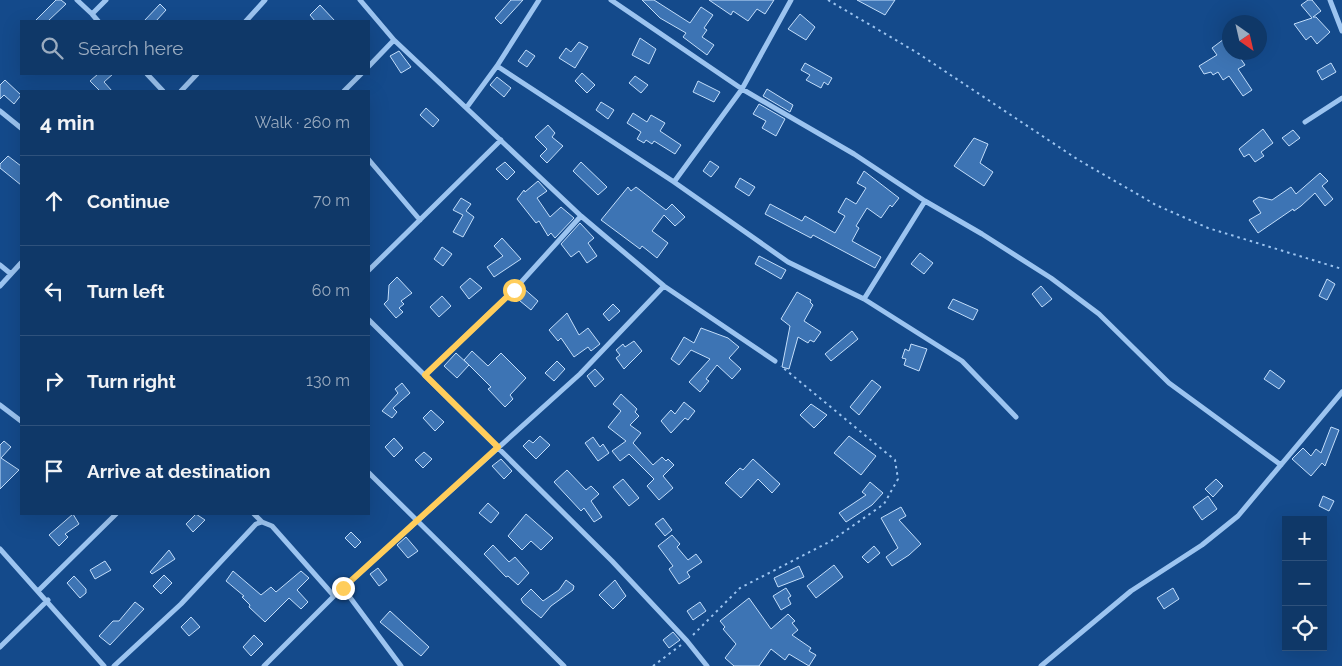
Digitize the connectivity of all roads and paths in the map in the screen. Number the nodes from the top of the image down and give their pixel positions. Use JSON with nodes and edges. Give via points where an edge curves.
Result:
{"nodes":[{"id":1,"x":76,"y":0,"type":"edge"},
{"id":2,"x":106,"y":0,"type":"edge"},
{"id":3,"x":265,"y":0,"type":"edge"},
{"id":4,"x":360,"y":0,"type":"edge"},
{"id":5,"x":538,"y":0,"type":"edge"},
{"id":6,"x":611,"y":0,"type":"edge"},
{"id":7,"x":791,"y":0,"type":"edge"},
{"id":8,"x":828,"y":0,"type":"edge"},
{"id":9,"x":1330,"y":0,"type":"edge"},
{"id":10,"x":92,"y":14,"type":"junction"},
{"id":11,"x":97,"y":20,"type":"edge"},
{"id":12,"x":247,"y":20,"type":"edge"},
{"id":13,"x":1342,"y":31,"type":"edge"},
{"id":14,"x":394,"y":40,"type":"junction"},
{"id":15,"x":370,"y":65,"type":"edge"},
{"id":16,"x":497,"y":66,"type":"junction"},
{"id":17,"x":148,"y":75,"type":"edge"},
{"id":18,"x":196,"y":75,"type":"edge"},
{"id":19,"x":360,"y":75,"type":"edge"},
{"id":20,"x":742,"y":89,"type":"junction"},
{"id":21,"x":162,"y":90,"type":"edge"},
{"id":22,"x":182,"y":90,"type":"edge"},
{"id":23,"x":345,"y":90,"type":"edge"},
{"id":24,"x":1342,"y":98,"type":"edge"},
{"id":25,"x":468,"y":107,"type":"junction"},
{"id":26,"x":0,"y":111,"type":"edge"},
{"id":27,"x":1305,"y":122,"type":"dead end"},
{"id":28,"x":20,"y":127,"type":"edge"},
{"id":29,"x":501,"y":140,"type":"junction"},
{"id":30,"x":370,"y":161,"type":"edge"},
{"id":31,"x":674,"y":182,"type":"junction"},
{"id":32,"x":925,"y":201,"type":"junction"},
{"id":33,"x":581,"y":216,"type":"junction"},
{"id":34,"x":420,"y":220,"type":"junction"},
{"id":35,"x":20,"y":264,"type":"edge"},
{"id":36,"x":0,"y":266,"type":"edge"},
{"id":37,"x":370,"y":269,"type":"edge"},
{"id":38,"x":1342,"y":269,"type":"edge"},
{"id":39,"x":11,"y":274,"type":"junction"},
{"id":40,"x":0,"y":286,"type":"edge"},
{"id":41,"x":664,"y":286,"type":"junction"},
{"id":42,"x":864,"y":299,"type":"junction"},
{"id":43,"x":370,"y":321,"type":"edge"},
{"id":44,"x":775,"y":361,"type":"joint"},
{"id":45,"x":425,"y":375,"type":"junction"},
{"id":46,"x":1342,"y":392,"type":"edge"},
{"id":47,"x":0,"y":405,"type":"edge"},
{"id":48,"x":1016,"y":417,"type":"dead end"},
{"id":49,"x":20,"y":420,"type":"edge"},
{"id":50,"x":498,"y":447,"type":"junction"},
{"id":51,"x":1281,"y":465,"type":"junction"},
{"id":52,"x":370,"y":474,"type":"edge"},
{"id":53,"x":115,"y":515,"type":"edge"},
{"id":54,"x":255,"y":515,"type":"edge"},
{"id":55,"x":416,"y":520,"type":"junction"},
{"id":56,"x":262,"y":522,"type":"junction"},
{"id":57,"x":0,"y":549,"type":"edge"},
{"id":58,"x":343,"y":588,"type":"junction"},
{"id":59,"x":39,"y":590,"type":"junction"},
{"id":60,"x":334,"y":596,"type":"junction"},
{"id":61,"x":48,"y":600,"type":"junction"},
{"id":62,"x":687,"y":640,"type":"junction"},
{"id":63,"x":0,"y":647,"type":"edge"},
{"id":64,"x":104,"y":666,"type":"edge"},
{"id":65,"x":114,"y":666,"type":"edge"},
{"id":66,"x":264,"y":666,"type":"edge"},
{"id":67,"x":401,"y":666,"type":"edge"},
{"id":68,"x":564,"y":666,"type":"edge"},
{"id":69,"x":653,"y":666,"type":"edge"},
{"id":70,"x":707,"y":666,"type":"edge"},
{"id":71,"x":1041,"y":666,"type":"edge"}],
"edges":[{"from":1,"to":10,"type":"street"},
{"from":2,"to":10,"type":"street"},
{"from":3,"to":12,"type":"street"},
{"from":4,"to":14,"type":"street"},
{"from":5,"to":16,"type":"street"},
{"from":6,"to":20,"type":"street"},
{"from":7,"to":20,"type":"street"},
{"from":8,"to":38,"type":"path","via":[[916,52],[1077,159],[1156,206],[1208,228]]},
{"from":9,"to":13,"type":"street"},
{"from":10,"to":11,"type":"street"},
{"from":14,"to":15,"type":"street"},
{"from":14,"to":25,"type":"street"},
{"from":16,"to":25,"type":"street"},
{"from":16,"to":31,"type":"street"},
{"from":17,"to":21,"type":"street"},
{"from":18,"to":22,"type":"street"},
{"from":19,"to":23,"type":"street"},
{"from":20,"to":31,"type":"street"},
{"from":20,"to":32,"type":"street","via":[[854,154]]},
{"from":24,"to":27,"type":"street"},
{"from":25,"to":29,"type":"street"},
{"from":26,"to":28,"type":"street"},
{"from":29,"to":33,"type":"street"},
{"from":29,"to":34,"type":"street"},
{"from":30,"to":34,"type":"street"},
{"from":31,"to":42,"type":"street","via":[[788,262]]},
{"from":32,"to":42,"type":"street"},
{"from":32,"to":51,"type":"street","via":[[1051,278],[1099,314],[1169,383]]},
{"from":33,"to":41,"type":"street"},
{"from":33,"to":45,"type":"street","via":[[514,290]]},
{"from":34,"to":37,"type":"street"},
{"from":35,"to":39,"type":"street"},
{"from":36,"to":39,"type":"street"},
{"from":39,"to":40,"type":"street"},
{"from":41,"to":44,"type":"street"},
{"from":41,"to":50,"type":"street","via":[[580,374]]},
{"from":42,"to":48,"type":"street","via":[[962,361]]},
{"from":43,"to":45,"type":"street"},
{"from":44,"to":62,"type":"path","via":[[894,460],[898,479],[884,504],[831,541],[740,588]]},
{"from":45,"to":50,"type":"street"},
{"from":46,"to":51,"type":"street"},
{"from":47,"to":49,"type":"street"},
{"from":50,"to":55,"type":"street"},
{"from":50,"to":62,"type":"street"},
{"from":51,"to":71,"type":"street","via":[[1238,516],[1202,545],[1131,591]]},
{"from":52,"to":55,"type":"street"},
{"from":53,"to":59,"type":"street"},
{"from":54,"to":56,"type":"street"},
{"from":55,"to":58,"type":"street"},
{"from":55,"to":68,"type":"street"},
{"from":56,"to":60,"type":"street","via":[[272,526]]},
{"from":56,"to":65,"type":"street","via":[[256,524],[180,604]]},
{"from":57,"to":59,"type":"street"},
{"from":58,"to":60,"type":"street"},
{"from":58,"to":67,"type":"street"},
{"from":59,"to":61,"type":"street"},
{"from":60,"to":66,"type":"street"},
{"from":61,"to":63,"type":"street"},
{"from":61,"to":64,"type":"street"},
{"from":62,"to":69,"type":"path"},
{"from":62,"to":70,"type":"street"}]}
